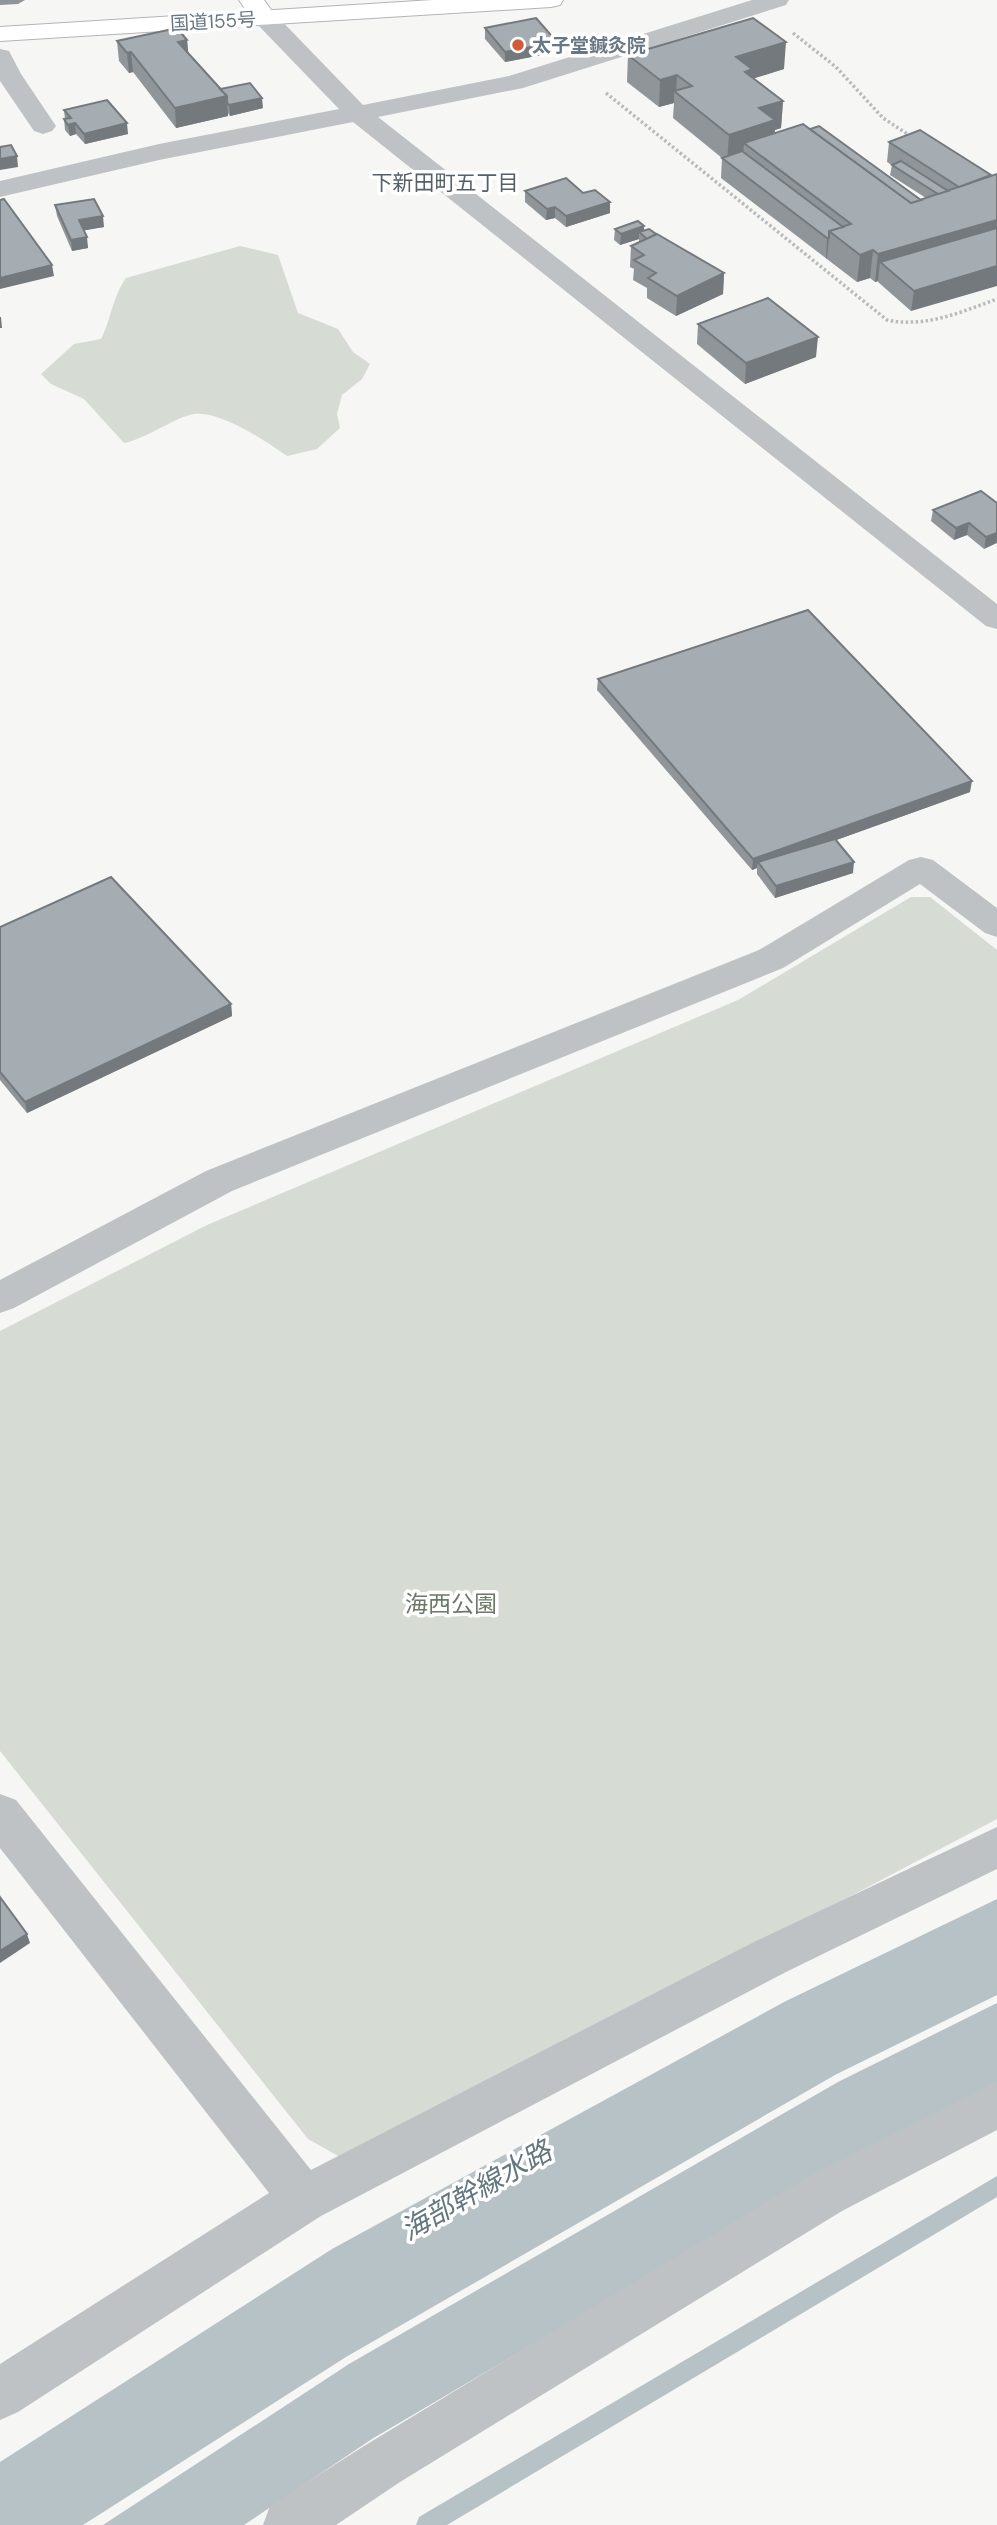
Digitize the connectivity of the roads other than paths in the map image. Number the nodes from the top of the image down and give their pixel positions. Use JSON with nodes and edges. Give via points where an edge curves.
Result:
{"nodes":[{"id":1,"x":551,"y":0,"type":"edge"},
{"id":2,"x":766,"y":4,"type":"edge"},
{"id":3,"x":258,"y":9,"type":"edge"},
{"id":4,"x":0,"y":34,"type":"edge"},
{"id":5,"x":0,"y":56,"type":"edge"},
{"id":6,"x":357,"y":113,"type":"junction"},
{"id":7,"x":43,"y":126,"type":"dead end"},
{"id":8,"x":0,"y":189,"type":"edge"},
{"id":9,"x":997,"y":618,"type":"edge"},
{"id":10,"x":997,"y":925,"type":"edge"},
{"id":11,"x":0,"y":1298,"type":"edge"},
{"id":12,"x":0,"y":1814,"type":"edge"},
{"id":13,"x":997,"y":1847,"type":"edge"},
{"id":14,"x":997,"y":2105,"type":"edge"},
{"id":15,"x":304,"y":2199,"type":"junction"},
{"id":16,"x":0,"y":2395,"type":"edge"},
{"id":17,"x":289,"y":2525,"type":"edge"}],
"edges":[{"from":1,"to":3,"type":"highway","name":"国道155号"},
{"from":2,"to":6,"type":"street","via":[[514,83]]},
{"from":3,"to":4,"type":"highway","name":"国道155号"},
{"from":3,"to":6,"type":"street"},
{"from":5,"to":7,"type":"street"},
{"from":6,"to":8,"type":"street"},
{"from":6,"to":9,"type":"street"},
{"from":10,"to":11,"type":"street","via":[[921,868],[771,959],[219,1181]]},
{"from":12,"to":15,"type":"street"},
{"from":13,"to":15,"type":"street","via":[[770,1957]]},
{"from":14,"to":17,"type":"street","via":[[825,2194]]},
{"from":15,"to":16,"type":"street"}]}
